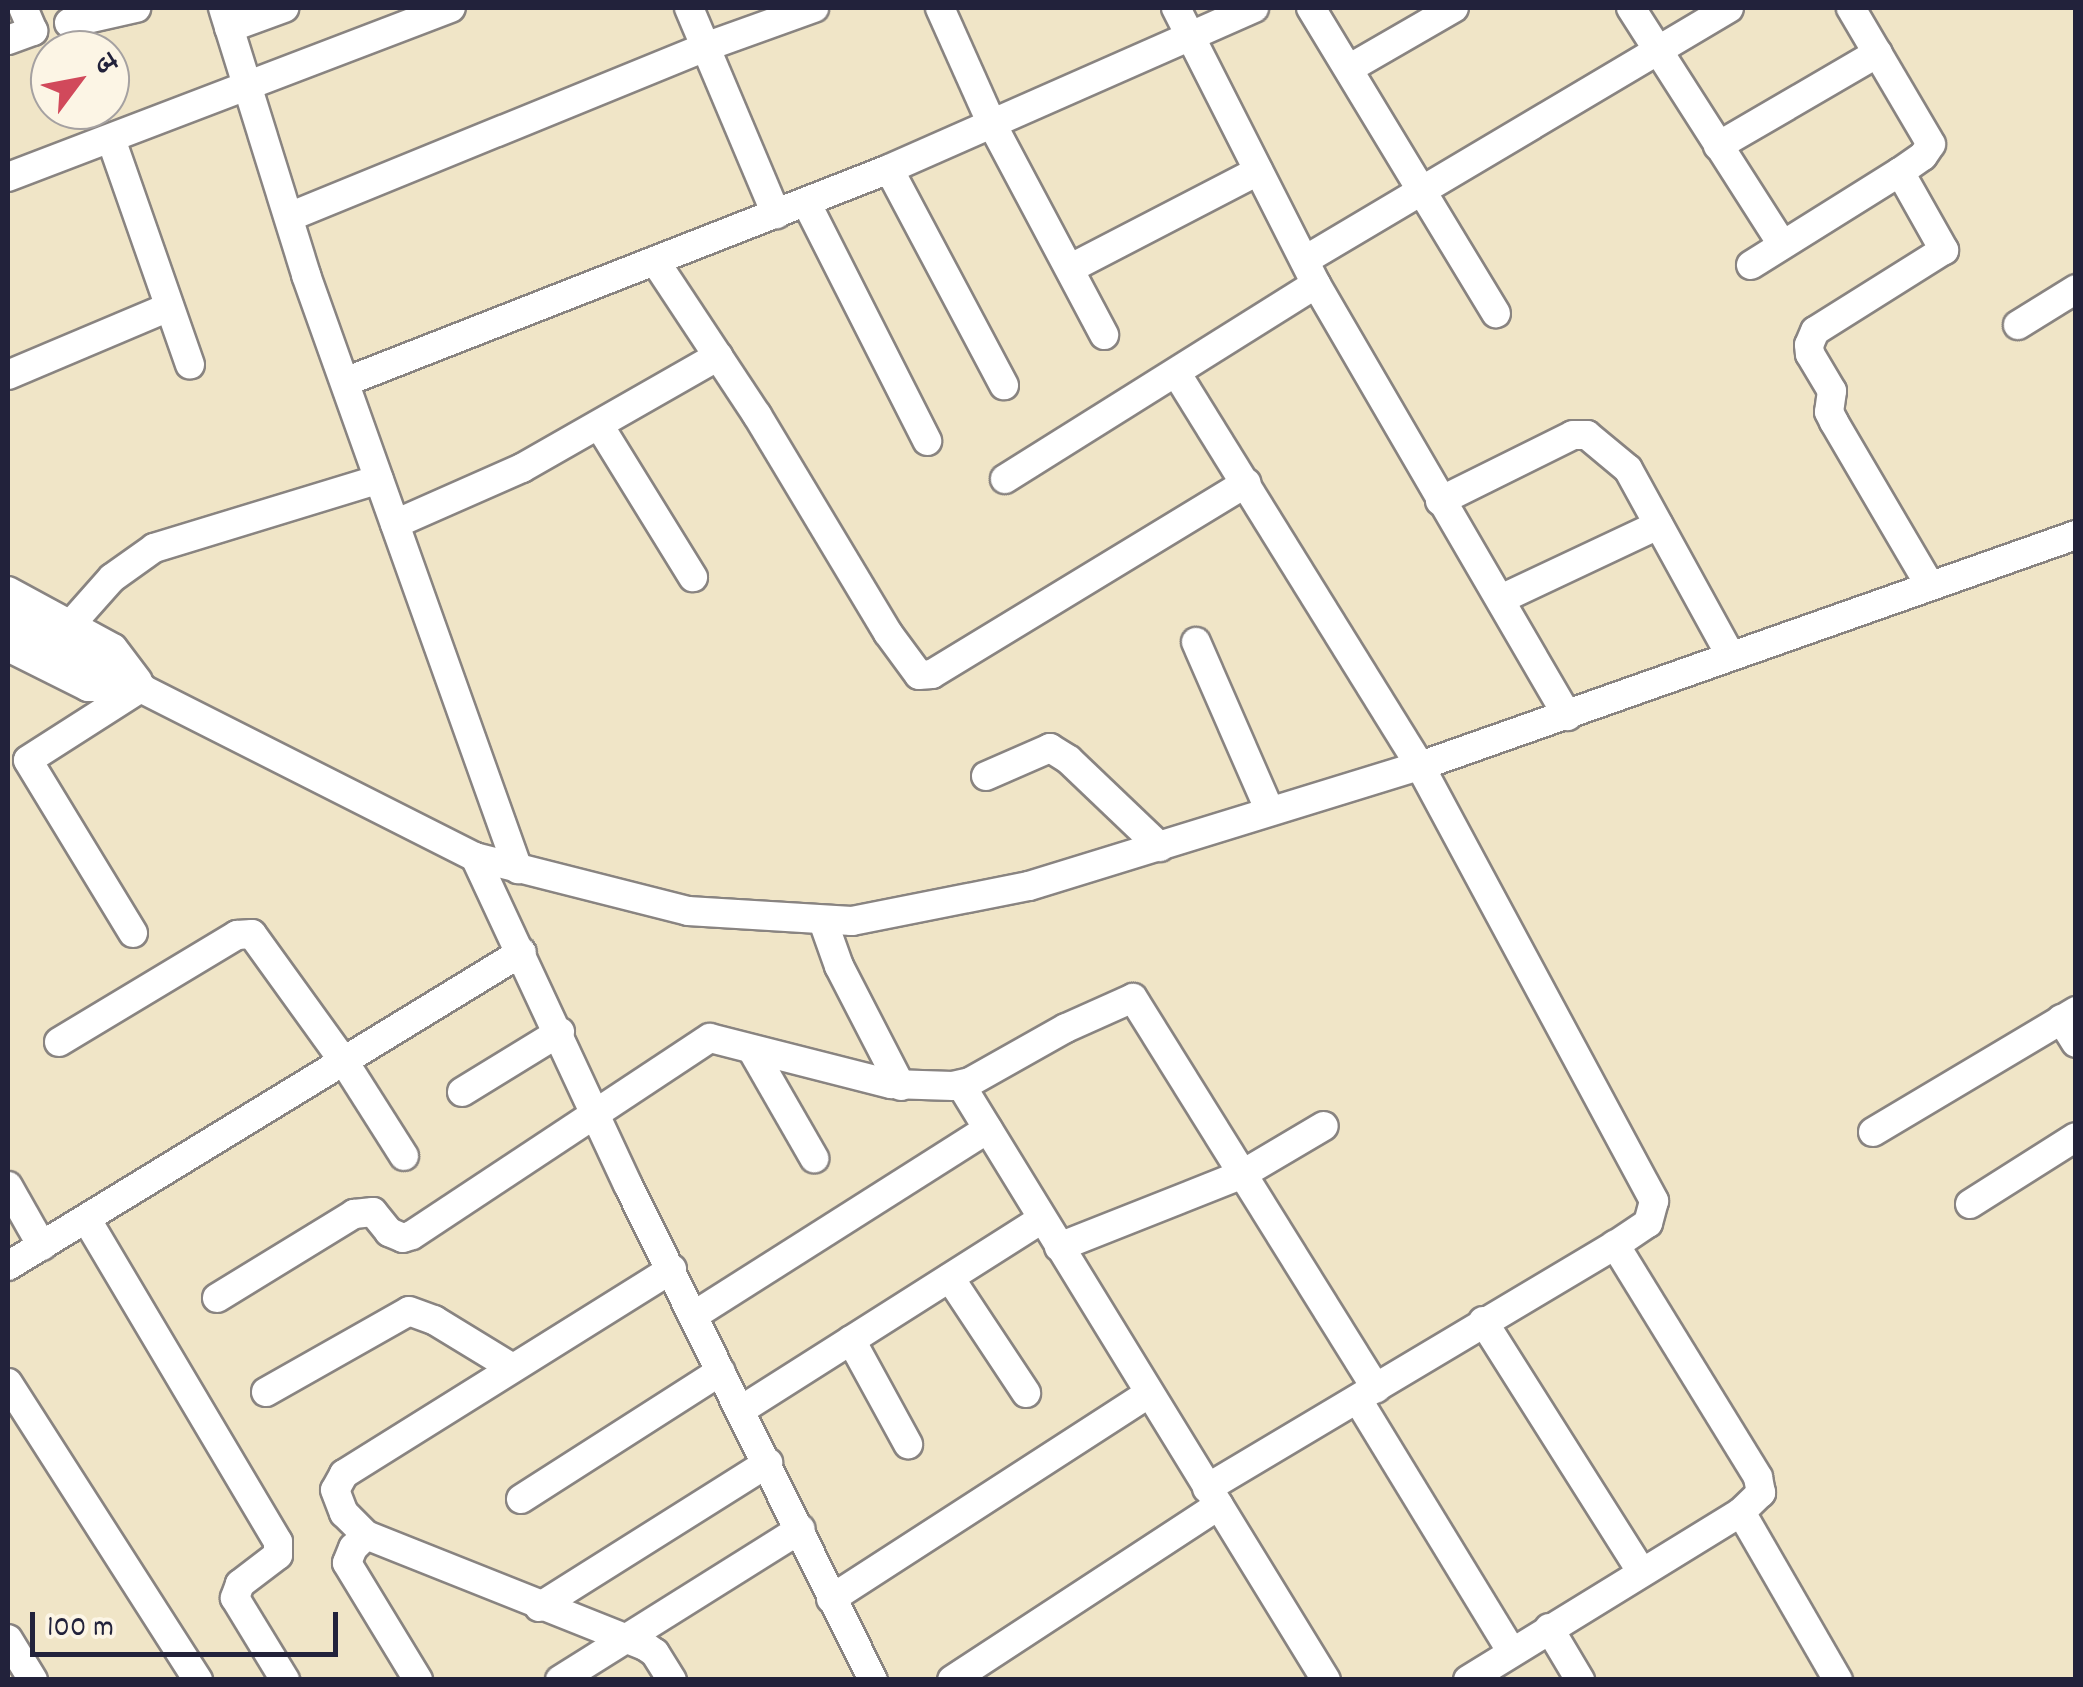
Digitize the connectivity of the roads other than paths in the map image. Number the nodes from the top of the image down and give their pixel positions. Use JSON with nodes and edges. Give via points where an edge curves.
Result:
{"nodes":[{"id":1,"x":24,"y":8,"type":"edge"},
{"id":2,"x":136,"y":8,"type":"edge"},
{"id":3,"x":284,"y":8,"type":"edge"},
{"id":4,"x":451,"y":8,"type":"edge"},
{"id":5,"x":689,"y":8,"type":"edge"},
{"id":6,"x":814,"y":8,"type":"edge"},
{"id":7,"x":940,"y":8,"type":"edge"},
{"id":8,"x":1176,"y":8,"type":"edge"},
{"id":9,"x":1254,"y":8,"type":"edge"},
{"id":10,"x":1311,"y":8,"type":"edge"},
{"id":11,"x":1454,"y":8,"type":"edge"},
{"id":12,"x":1631,"y":8,"type":"edge"},
{"id":13,"x":1729,"y":8,"type":"edge"},
{"id":14,"x":1850,"y":8,"type":"edge"},
{"id":15,"x":226,"y":18,"type":"edge"},
{"id":16,"x":69,"y":23,"type":"dead end"},
{"id":17,"x":1188,"y":36,"type":"junction"},
{"id":18,"x":8,"y":40,"type":"edge"},
{"id":19,"x":705,"y":47,"type":"junction"},
{"id":20,"x":1657,"y":51,"type":"junction"},
{"id":21,"x":1878,"y":53,"type":"junction"},
{"id":22,"x":1350,"y":68,"type":"junction"},
{"id":23,"x":249,"y":86,"type":"junction"},
{"id":24,"x":992,"y":124,"type":"junction"},
{"id":25,"x":110,"y":139,"type":"junction"},
{"id":26,"x":1718,"y":146,"type":"junction"},
{"id":27,"x":889,"y":168,"type":"junction"},
{"id":28,"x":1258,"y":171,"type":"junction"},
{"id":29,"x":1900,"y":172,"type":"junction"},
{"id":30,"x":8,"y":177,"type":"edge"},
{"id":31,"x":1423,"y":192,"type":"junction"},
{"id":32,"x":806,"y":202,"type":"junction"},
{"id":33,"x":776,"y":214,"type":"junction"},
{"id":34,"x":289,"y":216,"type":"junction"},
{"id":35,"x":1782,"y":244,"type":"junction"},
{"id":36,"x":655,"y":262,"type":"junction"},
{"id":37,"x":1751,"y":265,"type":"dead end"},
{"id":38,"x":1071,"y":268,"type":"junction"},
{"id":39,"x":1311,"y":272,"type":"junction"},
{"id":40,"x":2076,"y":288,"type":"edge"},
{"id":41,"x":170,"y":307,"type":"junction"},
{"id":42,"x":1496,"y":313,"type":"dead end"},
{"id":43,"x":2018,"y":325,"type":"dead end"},
{"id":44,"x":1104,"y":335,"type":"dead end"},
{"id":45,"x":718,"y":356,"type":"junction"},
{"id":46,"x":190,"y":365,"type":"dead end"},
{"id":47,"x":1177,"y":374,"type":"junction"},
{"id":48,"x":8,"y":375,"type":"edge"},
{"id":49,"x":345,"y":382,"type":"junction"},
{"id":50,"x":1004,"y":385,"type":"dead end"},
{"id":51,"x":599,"y":424,"type":"junction"},
{"id":52,"x":927,"y":441,"type":"dead end"},
{"id":53,"x":380,"y":479,"type":"junction"},
{"id":54,"x":1005,"y":479,"type":"dead end"},
{"id":55,"x":1246,"y":483,"type":"junction"},
{"id":56,"x":1440,"y":501,"type":"junction"},
{"id":57,"x":395,"y":524,"type":"junction"},
{"id":58,"x":1658,"y":525,"type":"junction"},
{"id":59,"x":2076,"y":535,"type":"edge"},
{"id":60,"x":694,"y":577,"type":"dead end"},
{"id":61,"x":1929,"y":584,"type":"junction"},
{"id":62,"x":8,"y":591,"type":"edge"},
{"id":63,"x":1501,"y":599,"type":"junction"},
{"id":64,"x":8,"y":621,"type":"edge"},
{"id":65,"x":72,"y":623,"type":"junction"},
{"id":66,"x":1196,"y":642,"type":"dead end"},
{"id":67,"x":8,"y":648,"type":"edge"},
{"id":68,"x":1729,"y":654,"type":"junction"},
{"id":69,"x":142,"y":686,"type":"junction"},
{"id":70,"x":1567,"y":716,"type":"junction"},
{"id":71,"x":1420,"y":766,"type":"junction"},
{"id":72,"x":986,"y":776,"type":"dead end"},
{"id":73,"x":1269,"y":809,"type":"junction"},
{"id":74,"x":1160,"y":846,"type":"junction"},
{"id":75,"x":475,"y":858,"type":"junction"},
{"id":76,"x":518,"y":869,"type":"junction"},
{"id":77,"x":823,"y":921,"type":"junction"},
{"id":78,"x":134,"y":933,"type":"dead end"},
{"id":79,"x":522,"y":952,"type":"junction"},
{"id":80,"x":2071,"y":1024,"type":"edge"},
{"id":81,"x":560,"y":1032,"type":"junction"},
{"id":82,"x":58,"y":1042,"type":"dead end"},
{"id":83,"x":752,"y":1050,"type":"junction"},
{"id":84,"x":346,"y":1062,"type":"junction"},
{"id":85,"x":961,"y":1085,"type":"junction"},
{"id":86,"x":901,"y":1086,"type":"junction"},
{"id":87,"x":462,"y":1092,"type":"dead end"},
{"id":88,"x":596,"y":1112,"type":"junction"},
{"id":89,"x":1324,"y":1126,"type":"dead end"},
{"id":90,"x":988,"y":1129,"type":"junction"},
{"id":91,"x":1873,"y":1132,"type":"dead end"},
{"id":92,"x":2076,"y":1136,"type":"edge"},
{"id":93,"x":404,"y":1156,"type":"dead end"},
{"id":94,"x":814,"y":1158,"type":"dead end"},
{"id":95,"x":1241,"y":1175,"type":"junction"},
{"id":96,"x":8,"y":1186,"type":"edge"},
{"id":97,"x":1970,"y":1204,"type":"dead end"},
{"id":98,"x":1042,"y":1219,"type":"junction"},
{"id":99,"x":87,"y":1220,"type":"junction"},
{"id":100,"x":1615,"y":1245,"type":"junction"},
{"id":101,"x":42,"y":1246,"type":"junction"},
{"id":102,"x":1059,"y":1247,"type":"junction"},
{"id":103,"x":8,"y":1266,"type":"edge"},
{"id":104,"x":672,"y":1269,"type":"junction"},
{"id":105,"x":950,"y":1278,"type":"junction"},
{"id":106,"x":216,"y":1298,"type":"dead end"},
{"id":107,"x":693,"y":1316,"type":"junction"},
{"id":108,"x":1483,"y":1320,"type":"junction"},
{"id":109,"x":851,"y":1340,"type":"junction"},
{"id":110,"x":512,"y":1368,"type":"junction"},
{"id":111,"x":722,"y":1372,"type":"junction"},
{"id":112,"x":266,"y":1392,"type":"dead end"},
{"id":113,"x":1026,"y":1393,"type":"dead end"},
{"id":114,"x":1148,"y":1394,"type":"junction"},
{"id":115,"x":1367,"y":1394,"type":"junction"},
{"id":116,"x":13,"y":1402,"type":"edge"},
{"id":117,"x":741,"y":1410,"type":"junction"},
{"id":118,"x":908,"y":1444,"type":"dead end"},
{"id":119,"x":768,"y":1463,"type":"junction"},
{"id":120,"x":1213,"y":1496,"type":"junction"},
{"id":121,"x":521,"y":1499,"type":"dead end"},
{"id":122,"x":1740,"y":1512,"type":"junction"},
{"id":123,"x":801,"y":1529,"type":"junction"},
{"id":124,"x":366,"y":1536,"type":"junction"},
{"id":125,"x":1641,"y":1571,"type":"junction"},
{"id":126,"x":831,"y":1598,"type":"junction"},
{"id":127,"x":539,"y":1607,"type":"junction"},
{"id":128,"x":1549,"y":1628,"type":"junction"},
{"id":129,"x":8,"y":1639,"type":"edge"},
{"id":130,"x":622,"y":1640,"type":"junction"},
{"id":131,"x":1511,"y":1652,"type":"junction"},
{"id":132,"x":33,"y":1680,"type":"edge"},
{"id":133,"x":198,"y":1680,"type":"edge"},
{"id":134,"x":285,"y":1680,"type":"edge"},
{"id":135,"x":418,"y":1680,"type":"edge"},
{"id":136,"x":560,"y":1680,"type":"edge"},
{"id":137,"x":672,"y":1680,"type":"edge"},
{"id":138,"x":873,"y":1680,"type":"edge"},
{"id":139,"x":952,"y":1680,"type":"edge"},
{"id":140,"x":1326,"y":1680,"type":"edge"},
{"id":141,"x":1468,"y":1680,"type":"edge"},
{"id":142,"x":1580,"y":1680,"type":"edge"},
{"id":143,"x":1838,"y":1680,"type":"edge"}],
"edges":[{"from":1,"to":18,"type":"street","via":[[33,31]]},
{"from":2,"to":16,"type":"street"},
{"from":3,"to":15,"type":"street"},
{"from":4,"to":23,"type":"street"},
{"from":5,"to":19,"type":"street"},
{"from":6,"to":19,"type":"street"},
{"from":7,"to":24,"type":"street"},
{"from":8,"to":17,"type":"street"},
{"from":9,"to":17,"type":"street"},
{"from":10,"to":22,"type":"street"},
{"from":11,"to":22,"type":"street"},
{"from":12,"to":20,"type":"street"},
{"from":13,"to":20,"type":"street"},
{"from":14,"to":21,"type":"street"},
{"from":15,"to":23,"type":"street"},
{"from":17,"to":24,"type":"street"},
{"from":17,"to":28,"type":"street"},
{"from":19,"to":33,"type":"street"},
{"from":19,"to":34,"type":"street"},
{"from":20,"to":26,"type":"street"},
{"from":20,"to":31,"type":"street"},
{"from":21,"to":26,"type":"street"},
{"from":21,"to":29,"type":"street","via":[[1931,144]]},
{"from":22,"to":31,"type":"street"},
{"from":23,"to":25,"type":"street"},
{"from":23,"to":34,"type":"street"},
{"from":24,"to":27,"type":"street"},
{"from":24,"to":38,"type":"street"},
{"from":25,"to":30,"type":"street"},
{"from":25,"to":41,"type":"street"},
{"from":26,"to":35,"type":"street"},
{"from":27,"to":32,"type":"street"},
{"from":27,"to":50,"type":"street"},
{"from":28,"to":38,"type":"street"},
{"from":28,"to":39,"type":"street"},
{"from":29,"to":35,"type":"street"},
{"from":29,"to":61,"type":"street","via":[[1944,250],[1815,331],[1809,344],[1832,391],[1834,422]]},
{"from":31,"to":39,"type":"street"},
{"from":31,"to":42,"type":"street"},
{"from":32,"to":33,"type":"street"},
{"from":32,"to":52,"type":"street"},
{"from":33,"to":36,"type":"street"},
{"from":34,"to":49,"type":"street"},
{"from":35,"to":37,"type":"street"},
{"from":36,"to":45,"type":"street"},
{"from":36,"to":49,"type":"street"},
{"from":38,"to":44,"type":"street"},
{"from":39,"to":47,"type":"street"},
{"from":39,"to":56,"type":"street"},
{"from":40,"to":43,"type":"street"},
{"from":41,"to":46,"type":"street"},
{"from":41,"to":48,"type":"street"},
{"from":45,"to":51,"type":"street"},
{"from":45,"to":55,"type":"street","via":[[888,633],[924,676]]},
{"from":47,"to":54,"type":"street"},
{"from":47,"to":55,"type":"street"},
{"from":49,"to":53,"type":"street"},
{"from":51,"to":57,"type":"street","via":[[506,477]]},
{"from":51,"to":60,"type":"street"},
{"from":53,"to":57,"type":"street"},
{"from":53,"to":65,"type":"street","via":[[154,548],[112,578]]},
{"from":55,"to":71,"type":"street"},
{"from":56,"to":58,"type":"street","via":[[1580,433],[1618,456]]},
{"from":56,"to":63,"type":"street"},
{"from":57,"to":76,"type":"street"},
{"from":58,"to":63,"type":"street"},
{"from":58,"to":68,"type":"street"},
{"from":59,"to":61,"type":"street"},
{"from":61,"to":68,"type":"street"},
{"from":62,"to":65,"type":"street"},
{"from":63,"to":70,"type":"street"},
{"from":64,"to":69,"type":"street"},
{"from":65,"to":69,"type":"street","via":[[113,648]]},
{"from":66,"to":73,"type":"street"},
{"from":67,"to":69,"type":"street","via":[[88,687]]},
{"from":68,"to":70,"type":"street"},
{"from":69,"to":75,"type":"street"},
{"from":69,"to":78,"type":"street","via":[[28,760]]},
{"from":70,"to":71,"type":"street"},
{"from":71,"to":73,"type":"street"},
{"from":71,"to":100,"type":"street","via":[[1651,1192],[1648,1222]]},
{"from":72,"to":74,"type":"street","via":[[1050,748]]},
{"from":73,"to":74,"type":"street"},
{"from":74,"to":77,"type":"street","via":[[1029,886],[874,918]]},
{"from":75,"to":76,"type":"street"},
{"from":75,"to":79,"type":"street"},
{"from":76,"to":77,"type":"street","via":[[688,911]]},
{"from":77,"to":86,"type":"street","via":[[838,966]]},
{"from":79,"to":81,"type":"street"},
{"from":79,"to":84,"type":"street"},
{"from":80,"to":91,"type":"street"},
{"from":81,"to":87,"type":"street"},
{"from":81,"to":88,"type":"street"},
{"from":82,"to":84,"type":"street","via":[[243,934],[258,940]]},
{"from":83,"to":86,"type":"street"},
{"from":83,"to":88,"type":"street","via":[[710,1038]]},
{"from":83,"to":94,"type":"street"},
{"from":84,"to":93,"type":"street"},
{"from":84,"to":99,"type":"street"},
{"from":85,"to":86,"type":"street"},
{"from":85,"to":90,"type":"street"},
{"from":85,"to":95,"type":"street","via":[[1136,998]]},
{"from":88,"to":104,"type":"street"},
{"from":88,"to":106,"type":"street","via":[[412,1235],[388,1232],[374,1212],[354,1214]]},
{"from":89,"to":95,"type":"street"},
{"from":90,"to":98,"type":"street"},
{"from":90,"to":107,"type":"street"},
{"from":92,"to":97,"type":"street"},
{"from":95,"to":102,"type":"street"},
{"from":95,"to":115,"type":"street"},
{"from":96,"to":101,"type":"street"},
{"from":98,"to":102,"type":"street"},
{"from":98,"to":105,"type":"street"},
{"from":99,"to":101,"type":"street"},
{"from":99,"to":134,"type":"street","via":[[278,1542],[278,1555],[240,1584],[235,1598]]},
{"from":100,"to":108,"type":"street"},
{"from":100,"to":122,"type":"street","via":[[1763,1486]]},
{"from":101,"to":103,"type":"street"},
{"from":102,"to":114,"type":"street"},
{"from":104,"to":107,"type":"street"},
{"from":104,"to":110,"type":"street"},
{"from":105,"to":109,"type":"street"},
{"from":105,"to":113,"type":"street"},
{"from":107,"to":111,"type":"street"},
{"from":108,"to":115,"type":"street"},
{"from":108,"to":125,"type":"street"},
{"from":109,"to":117,"type":"street"},
{"from":109,"to":118,"type":"street"},
{"from":110,"to":112,"type":"street","via":[[409,1311]]},
{"from":110,"to":124,"type":"street","via":[[344,1474],[337,1502]]},
{"from":111,"to":117,"type":"street"},
{"from":111,"to":121,"type":"street"},
{"from":114,"to":120,"type":"street"},
{"from":114,"to":126,"type":"street"},
{"from":115,"to":120,"type":"street"},
{"from":115,"to":131,"type":"street"},
{"from":116,"to":133,"type":"street"},
{"from":117,"to":119,"type":"street"},
{"from":119,"to":123,"type":"street"},
{"from":119,"to":127,"type":"street"},
{"from":120,"to":139,"type":"street"},
{"from":120,"to":140,"type":"street"},
{"from":122,"to":125,"type":"street"},
{"from":122,"to":143,"type":"street"},
{"from":123,"to":126,"type":"street"},
{"from":123,"to":130,"type":"street"},
{"from":124,"to":127,"type":"street"},
{"from":124,"to":135,"type":"street","via":[[347,1563]]},
{"from":125,"to":128,"type":"street"},
{"from":126,"to":138,"type":"street"},
{"from":127,"to":130,"type":"street"},
{"from":128,"to":131,"type":"street"},
{"from":128,"to":142,"type":"street"},
{"from":129,"to":132,"type":"street"},
{"from":130,"to":136,"type":"street"},
{"from":130,"to":137,"type":"street","via":[[656,1652]]},
{"from":131,"to":141,"type":"street"}]}
